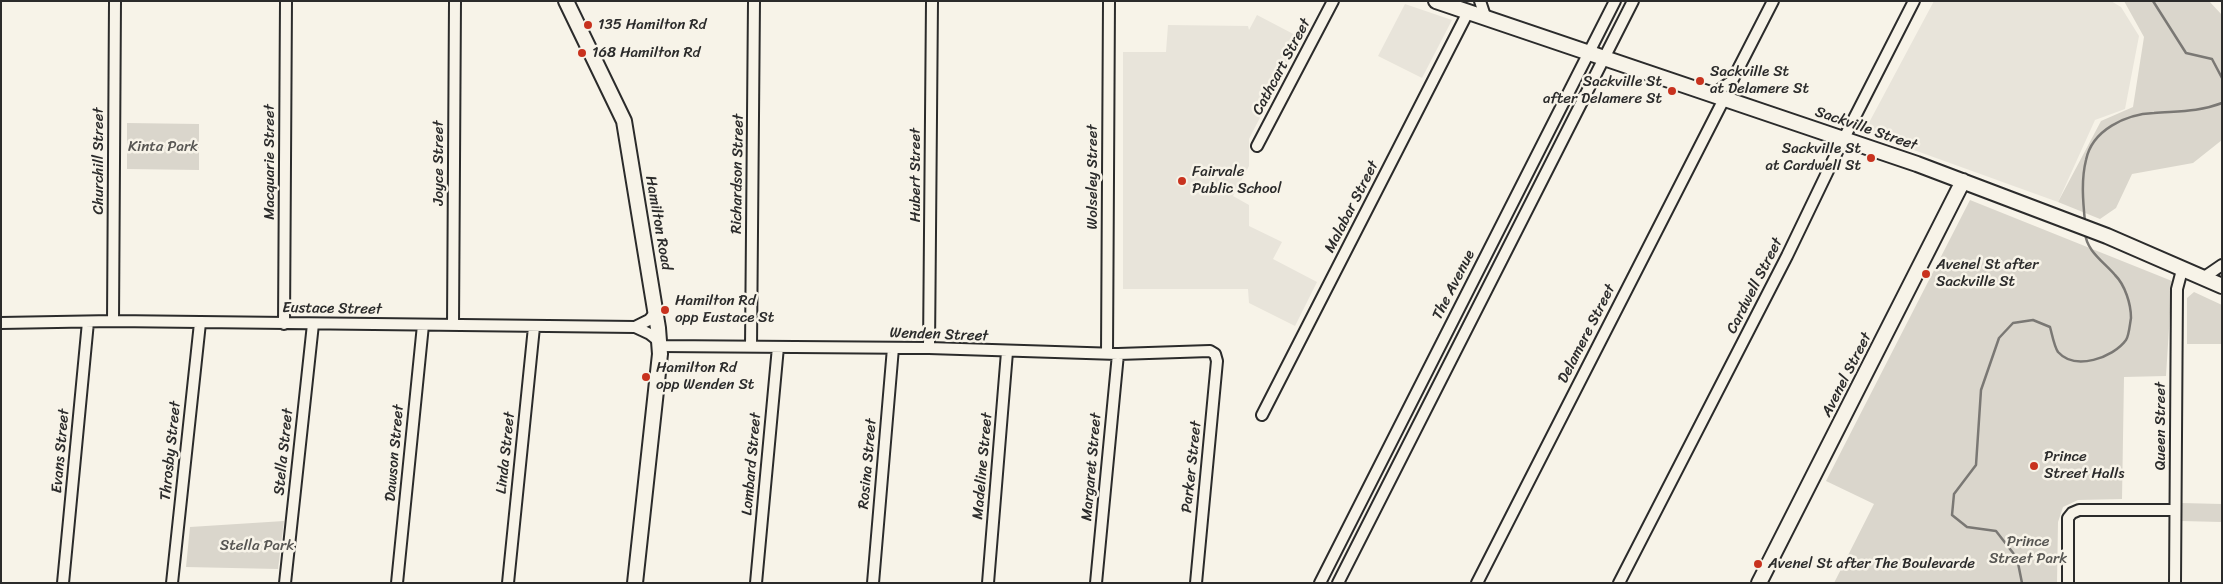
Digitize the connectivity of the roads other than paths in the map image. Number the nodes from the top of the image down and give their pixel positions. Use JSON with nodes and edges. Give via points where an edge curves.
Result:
{"nodes":[{"id":1,"x":116,"y":1,"type":"edge"},
{"id":2,"x":286,"y":1,"type":"edge"},
{"id":3,"x":455,"y":1,"type":"edge"},
{"id":4,"x":566,"y":1,"type":"edge"},
{"id":5,"x":754,"y":1,"type":"edge"},
{"id":6,"x":932,"y":1,"type":"edge"},
{"id":7,"x":1109,"y":1,"type":"edge"},
{"id":8,"x":1333,"y":1,"type":"edge"},
{"id":9,"x":1436,"y":1,"type":"edge"},
{"id":10,"x":1480,"y":1,"type":"edge"},
{"id":11,"x":1615,"y":1,"type":"edge"},
{"id":12,"x":1633,"y":1,"type":"edge"},
{"id":13,"x":1773,"y":1,"type":"edge"},
{"id":14,"x":1914,"y":1,"type":"edge"},
{"id":15,"x":1468,"y":7,"type":"edge"},
{"id":16,"x":1486,"y":18,"type":"junction"},
{"id":17,"x":1589,"y":53,"type":"junction"},
{"id":18,"x":1604,"y":59,"type":"junction"},
{"id":19,"x":1732,"y":81,"type":"junction"},
{"id":20,"x":1718,"y":97,"type":"junction"},
{"id":21,"x":1739,"y":104,"type":"junction"},
{"id":22,"x":1844,"y":139,"type":"junction"},
{"id":23,"x":1257,"y":146,"type":"dead end"},
{"id":24,"x":1963,"y":181,"type":"junction"},
{"id":25,"x":2222,"y":265,"type":"edge"},
{"id":26,"x":2182,"y":270,"type":"junction"},
{"id":27,"x":2203,"y":278,"type":"junction"},
{"id":28,"x":2222,"y":286,"type":"edge"},
{"id":29,"x":656,"y":312,"type":"junction"},
{"id":30,"x":113,"y":321,"type":"junction"},
{"id":31,"x":88,"y":322,"type":"junction"},
{"id":32,"x":1,"y":323,"type":"edge"},
{"id":33,"x":200,"y":323,"type":"junction"},
{"id":34,"x":284,"y":324,"type":"junction"},
{"id":35,"x":313,"y":324,"type":"junction"},
{"id":36,"x":422,"y":325,"type":"junction"},
{"id":37,"x":453,"y":325,"type":"junction"},
{"id":38,"x":534,"y":327,"type":"junction"},
{"id":39,"x":635,"y":327,"type":"junction"},
{"id":40,"x":660,"y":344,"type":"junction"},
{"id":41,"x":751,"y":346,"type":"junction"},
{"id":42,"x":778,"y":347,"type":"junction"},
{"id":43,"x":893,"y":348,"type":"junction"},
{"id":44,"x":929,"y":348,"type":"junction"},
{"id":45,"x":1008,"y":352,"type":"junction"},
{"id":46,"x":1107,"y":353,"type":"junction"},
{"id":47,"x":1118,"y":354,"type":"junction"},
{"id":48,"x":1215,"y":354,"type":"joint"},
{"id":49,"x":1262,"y":415,"type":"dead end"},
{"id":50,"x":2175,"y":510,"type":"junction"},
{"id":51,"x":63,"y":583,"type":"edge"},
{"id":52,"x":172,"y":583,"type":"edge"},
{"id":53,"x":285,"y":583,"type":"edge"},
{"id":54,"x":398,"y":583,"type":"edge"},
{"id":55,"x":508,"y":583,"type":"edge"},
{"id":56,"x":635,"y":583,"type":"edge"},
{"id":57,"x":756,"y":583,"type":"edge"},
{"id":58,"x":873,"y":583,"type":"edge"},
{"id":59,"x":988,"y":583,"type":"edge"},
{"id":60,"x":1096,"y":583,"type":"edge"},
{"id":61,"x":1196,"y":583,"type":"edge"},
{"id":62,"x":1320,"y":583,"type":"edge"},
{"id":63,"x":1338,"y":583,"type":"edge"},
{"id":64,"x":1477,"y":583,"type":"edge"},
{"id":65,"x":1619,"y":583,"type":"edge"},
{"id":66,"x":1759,"y":583,"type":"edge"},
{"id":67,"x":2068,"y":583,"type":"edge"},
{"id":68,"x":2175,"y":583,"type":"edge"}],
"edges":[{"from":1,"to":30,"type":"street","name":"Churchill Street"},
{"from":2,"to":34,"type":"street","name":"Macquarie Street"},
{"from":3,"to":37,"type":"street","name":"Joyce Street"},
{"from":4,"to":29,"type":"main road","name":"Hamilton Road","via":[[624,121]]},
{"from":5,"to":41,"type":"street","name":"Richardson Street"},
{"from":6,"to":44,"type":"street","name":"Hubert Street"},
{"from":7,"to":46,"type":"street","name":"Wolseley Street"},
{"from":8,"to":23,"type":"street","name":"Cathcart Street"},
{"from":9,"to":15,"type":"main road","name":"Sackville Street"},
{"from":10,"to":16,"type":"street"},
{"from":11,"to":17,"type":"street","name":"The Avenue"},
{"from":12,"to":18,"type":"street","name":"The Avenue"},
{"from":13,"to":19,"type":"street","name":"Delamere Street"},
{"from":14,"to":22,"type":"street","name":"Cardwell Street"},
{"from":15,"to":16,"type":"main road","name":"Sackville Street"},
{"from":15,"to":49,"type":"street","name":"Malabar Street"},
{"from":16,"to":17,"type":"main road","name":"Sackville Street"},
{"from":17,"to":18,"type":"main road","name":"Sackville Street"},
{"from":17,"to":62,"type":"street","name":"The Avenue"},
{"from":18,"to":20,"type":"main road","name":"Sackville Street"},
{"from":18,"to":63,"type":"street","name":"The Avenue"},
{"from":19,"to":20,"type":"street","name":"Delamere Street"},
{"from":19,"to":21,"type":"street"},
{"from":20,"to":21,"type":"main road","name":"Sackville Street"},
{"from":20,"to":64,"type":"street","name":"Delamere Street"},
{"from":21,"to":22,"type":"main road","name":"Sackville Street"},
{"from":22,"to":24,"type":"main road","name":"Sackville Street"},
{"from":22,"to":65,"type":"street","name":"Cardwell Street"},
{"from":24,"to":26,"type":"main road","name":"Sackville Street","via":[[2107,236]]},
{"from":24,"to":66,"type":"main road","name":"Avenel Street"},
{"from":25,"to":27,"type":"street"},
{"from":26,"to":27,"type":"main road","name":"Sackville Street"},
{"from":26,"to":50,"type":"street","name":"Queen Street","via":[[2177,289]]},
{"from":27,"to":28,"type":"main road","name":"Sackville Street"},
{"from":29,"to":39,"type":"street"},
{"from":29,"to":40,"type":"main road","name":"Hamilton Road"},
{"from":30,"to":31,"type":"street","name":"Eustace Street"},
{"from":30,"to":33,"type":"street","name":"Eustace Street"},
{"from":31,"to":32,"type":"street","name":"Eustace Street"},
{"from":31,"to":51,"type":"street","name":"Evans Street"},
{"from":33,"to":34,"type":"street","name":"Eustace Street"},
{"from":33,"to":52,"type":"street","name":"Throsby Street"},
{"from":34,"to":35,"type":"street","name":"Eustace Street"},
{"from":35,"to":36,"type":"street","name":"Eustace Street"},
{"from":35,"to":53,"type":"street","name":"Stella Street"},
{"from":36,"to":37,"type":"street","name":"Eustace Street"},
{"from":36,"to":54,"type":"street","name":"Dawson Street"},
{"from":37,"to":38,"type":"street","name":"Eustace Street"},
{"from":38,"to":39,"type":"street","name":"Eustace Street"},
{"from":38,"to":55,"type":"street","name":"Linda Street"},
{"from":39,"to":40,"type":"street","via":[[650,334]]},
{"from":40,"to":41,"type":"street","name":"Wenden Street"},
{"from":40,"to":56,"type":"main road","name":"Hamilton Road"},
{"from":41,"to":42,"type":"street","name":"Wenden Street"},
{"from":42,"to":43,"type":"street","name":"Wenden Street"},
{"from":42,"to":57,"type":"street","name":"Lombard Street"},
{"from":43,"to":44,"type":"street","name":"Wenden Street"},
{"from":43,"to":58,"type":"street","name":"Rosina Street"},
{"from":44,"to":45,"type":"street","name":"Wenden Street"},
{"from":45,"to":46,"type":"street","name":"Wenden Street"},
{"from":45,"to":59,"type":"street","name":"Madeline Street"},
{"from":46,"to":47,"type":"street","name":"Wenden Street"},
{"from":47,"to":48,"type":"street","name":"Wenden Street","via":[[1210,351]]},
{"from":47,"to":60,"type":"street","name":"Margaret Street"},
{"from":48,"to":61,"type":"street","name":"Parker Street"},
{"from":50,"to":67,"type":"street","via":[[2079,510],[2072,513],[2068,518]]},
{"from":50,"to":68,"type":"street","name":"Queen Street"}]}
